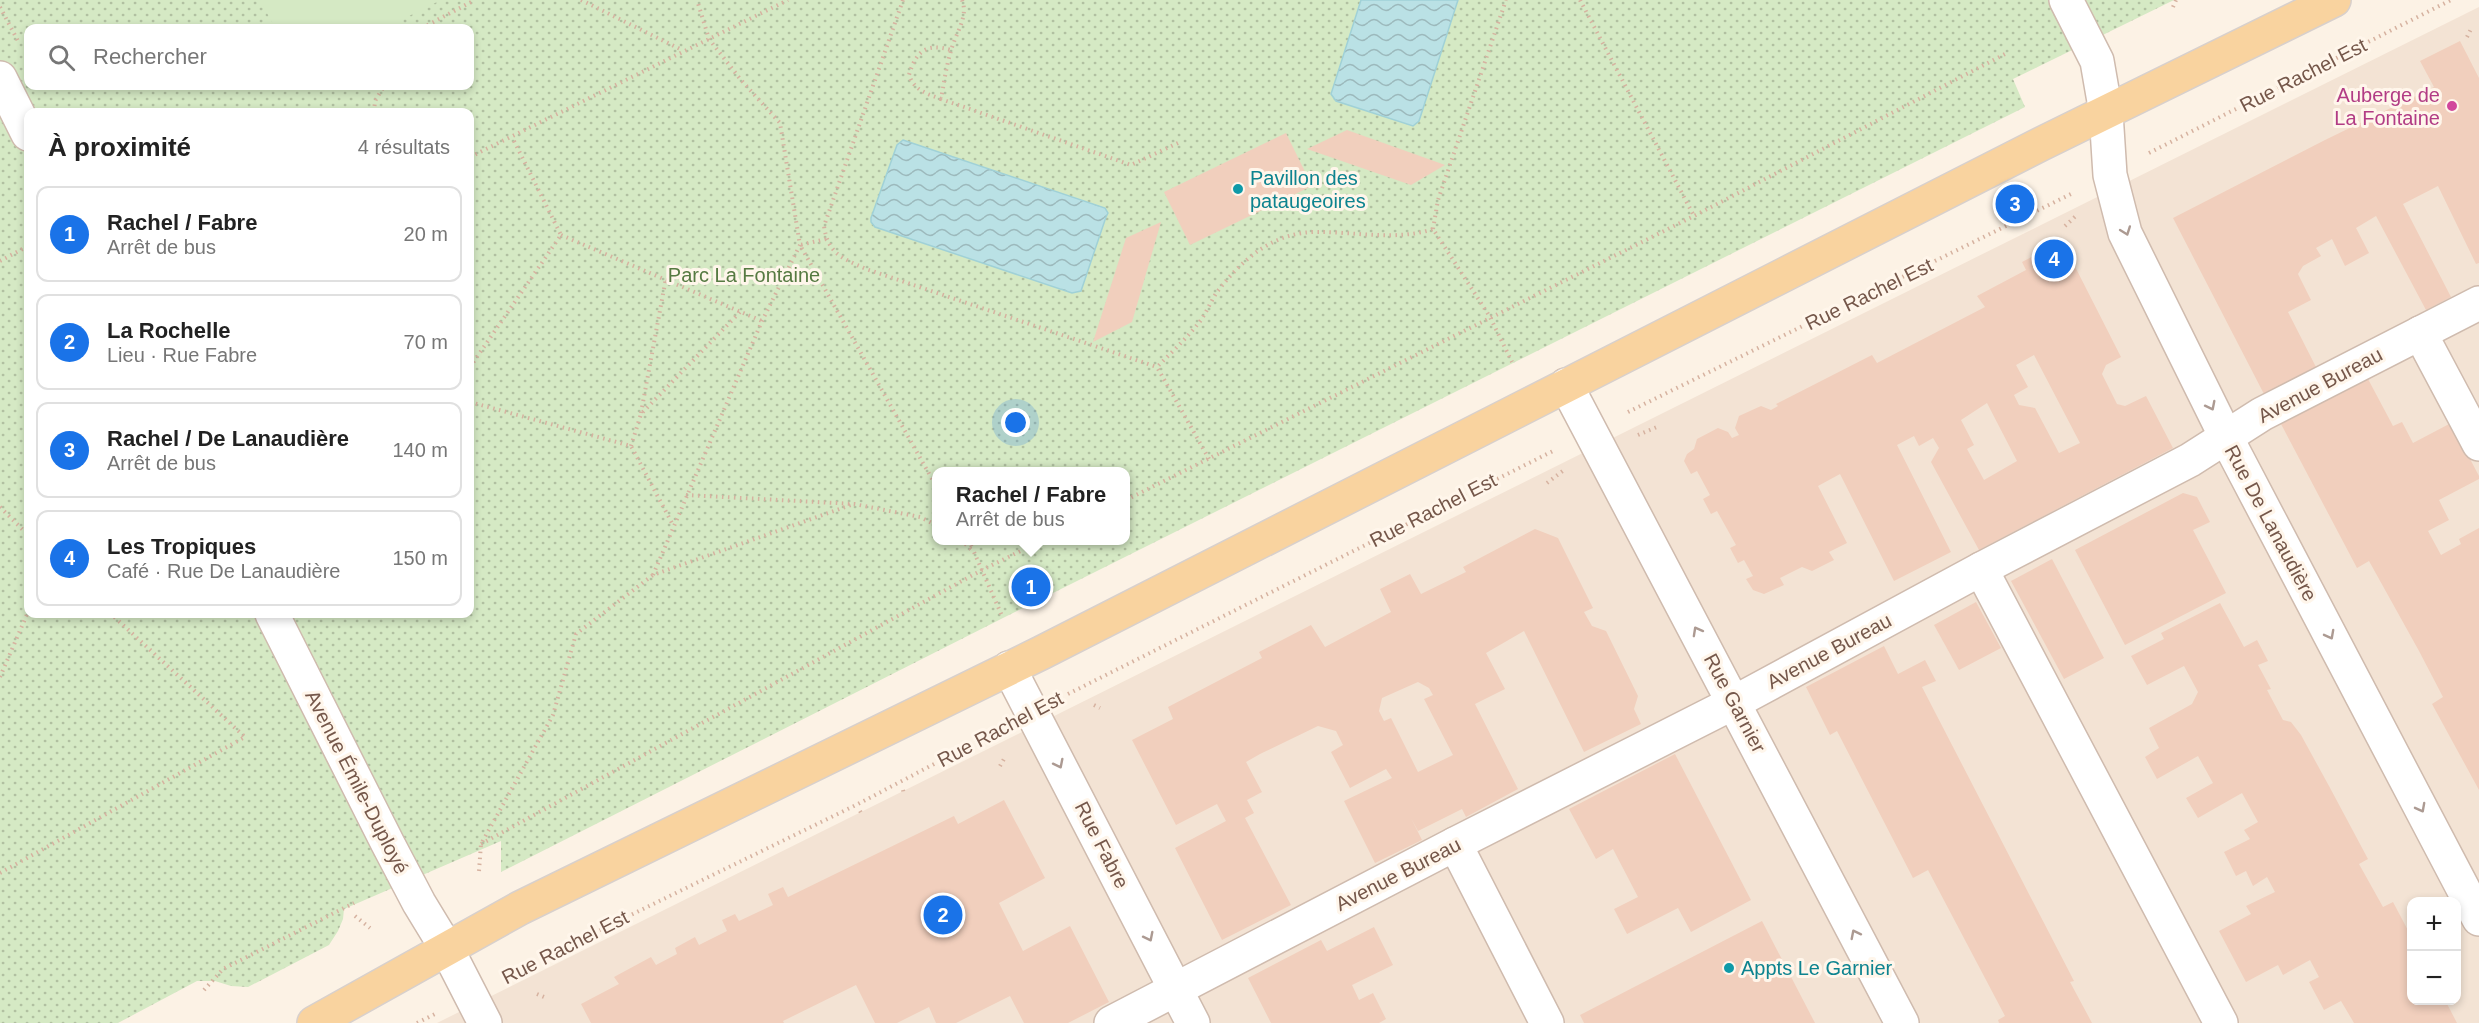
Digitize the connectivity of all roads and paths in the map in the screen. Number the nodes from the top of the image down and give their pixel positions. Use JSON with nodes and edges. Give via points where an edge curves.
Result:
{"nodes":[{"id":1,"x":475,"y":0,"type":"edge"},
{"id":2,"x":581,"y":0,"type":"edge"},
{"id":3,"x":697,"y":0,"type":"edge"},
{"id":4,"x":788,"y":0,"type":"edge"},
{"id":5,"x":903,"y":0,"type":"edge"},
{"id":6,"x":962,"y":0,"type":"edge"},
{"id":7,"x":1506,"y":0,"type":"edge"},
{"id":8,"x":1580,"y":0,"type":"edge"},
{"id":9,"x":2066,"y":0,"type":"edge"},
{"id":10,"x":2176,"y":0,"type":"edge"},
{"id":11,"x":2334,"y":0,"type":"edge"},
{"id":12,"x":2451,"y":0,"type":"edge"},
{"id":13,"x":0,"y":7,"type":"edge"},
{"id":14,"x":2173,"y":7,"type":"dead end"},
{"id":15,"x":430,"y":24,"type":"edge"},
{"id":16,"x":2472,"y":27,"type":"dead end"},
{"id":17,"x":2467,"y":37,"type":"dead end"},
{"id":18,"x":710,"y":39,"type":"junction"},
{"id":19,"x":19,"y":43,"type":"dead end"},
{"id":20,"x":951,"y":50,"type":"junction"},
{"id":21,"x":683,"y":51,"type":"junction"},
{"id":22,"x":2007,"y":53,"type":"dead end"},
{"id":23,"x":0,"y":78,"type":"edge"},
{"id":24,"x":382,"y":90,"type":"edge"},
{"id":25,"x":941,"y":99,"type":"junction"},
{"id":26,"x":374,"y":108,"type":"edge"},
{"id":27,"x":2106,"y":113,"type":"junction"},
{"id":28,"x":24,"y":126,"type":"edge"},
{"id":29,"x":512,"y":137,"type":"junction"},
{"id":30,"x":1180,"y":142,"type":"dead end"},
{"id":31,"x":474,"y":155,"type":"edge"},
{"id":32,"x":2110,"y":175,"type":"junction"},
{"id":33,"x":2082,"y":209,"type":"dead end"},
{"id":34,"x":1694,"y":216,"type":"junction"},
{"id":35,"x":2066,"y":226,"type":"dead end"},
{"id":36,"x":1433,"y":229,"type":"junction"},
{"id":37,"x":561,"y":235,"type":"junction"},
{"id":38,"x":826,"y":239,"type":"junction"},
{"id":39,"x":800,"y":245,"type":"junction"},
{"id":40,"x":24,"y":248,"type":"edge"},
{"id":41,"x":0,"y":261,"type":"edge"},
{"id":42,"x":666,"y":278,"type":"junction"},
{"id":43,"x":2479,"y":303,"type":"edge"},
{"id":44,"x":741,"y":311,"type":"junction"},
{"id":45,"x":1490,"y":317,"type":"junction"},
{"id":46,"x":762,"y":321,"type":"junction"},
{"id":47,"x":2420,"y":333,"type":"junction"},
{"id":48,"x":474,"y":362,"type":"edge"},
{"id":49,"x":1512,"y":362,"type":"dead end"},
{"id":50,"x":1157,"y":367,"type":"junction"},
{"id":51,"x":1566,"y":385,"type":"junction"},
{"id":52,"x":474,"y":403,"type":"edge"},
{"id":53,"x":641,"y":414,"type":"junction"},
{"id":54,"x":1590,"y":431,"type":"junction"},
{"id":55,"x":2226,"y":437,"type":"junction"},
{"id":56,"x":2479,"y":444,"type":"edge"},
{"id":57,"x":631,"y":446,"type":"junction"},
{"id":58,"x":1209,"y":459,"type":"junction"},
{"id":59,"x":1571,"y":464,"type":"dead end"},
{"id":60,"x":932,"y":479,"type":"edge"},
{"id":61,"x":1547,"y":483,"type":"dead end"},
{"id":62,"x":686,"y":495,"type":"junction"},
{"id":63,"x":1130,"y":498,"type":"edge"},
{"id":64,"x":854,"y":504,"type":"junction"},
{"id":65,"x":0,"y":507,"type":"edge"},
{"id":66,"x":932,"y":523,"type":"edge"},
{"id":67,"x":673,"y":525,"type":"junction"},
{"id":68,"x":24,"y":532,"type":"edge"},
{"id":69,"x":966,"y":545,"type":"edge"},
{"id":70,"x":970,"y":545,"type":"edge"},
{"id":71,"x":1033,"y":545,"type":"edge"},
{"id":72,"x":974,"y":552,"type":"junction"},
{"id":73,"x":1981,"y":569,"type":"junction"},
{"id":74,"x":982,"y":570,"type":"junction"},
{"id":75,"x":652,"y":575,"type":"junction"},
{"id":76,"x":25,"y":618,"type":"edge"},
{"id":77,"x":115,"y":618,"type":"edge"},
{"id":78,"x":274,"y":618,"type":"edge"},
{"id":79,"x":1004,"y":618,"type":"dead end"},
{"id":80,"x":1009,"y":668,"type":"junction"},
{"id":81,"x":0,"y":677,"type":"edge"},
{"id":82,"x":1735,"y":702,"type":"junction"},
{"id":83,"x":1094,"y":705,"type":"dead end"},
{"id":84,"x":1100,"y":708,"type":"dead end"},
{"id":85,"x":1032,"y":712,"type":"junction"},
{"id":86,"x":1004,"y":759,"type":"dead end"},
{"id":87,"x":1000,"y":766,"type":"dead end"},
{"id":88,"x":481,"y":844,"type":"junction"},
{"id":89,"x":1455,"y":844,"type":"junction"},
{"id":90,"x":479,"y":872,"type":"dead end"},
{"id":91,"x":0,"y":873,"type":"edge"},
{"id":92,"x":354,"y":903,"type":"dead end"},
{"id":93,"x":355,"y":916,"type":"dead end"},
{"id":94,"x":2479,"y":919,"type":"edge"},
{"id":95,"x":370,"y":928,"type":"dead end"},
{"id":96,"x":447,"y":949,"type":"junction"},
{"id":97,"x":1176,"y":989,"type":"junction"},
{"id":98,"x":204,"y":990,"type":"dead end"},
{"id":99,"x":537,"y":994,"type":"dead end"},
{"id":100,"x":470,"y":995,"type":"junction"},
{"id":101,"x":544,"y":997,"type":"dead end"},
{"id":102,"x":314,"y":1023,"type":"edge"},
{"id":103,"x":417,"y":1023,"type":"edge"},
{"id":104,"x":485,"y":1023,"type":"edge"},
{"id":105,"x":1111,"y":1023,"type":"edge"},
{"id":106,"x":1193,"y":1023,"type":"edge"},
{"id":107,"x":1547,"y":1023,"type":"edge"},
{"id":108,"x":1902,"y":1023,"type":"edge"},
{"id":109,"x":2221,"y":1023,"type":"edge"}],
"edges":[{"from":1,"to":15,"type":"path"},
{"from":2,"to":21,"type":"path"},
{"from":3,"to":18,"type":"path"},
{"from":4,"to":18,"type":"path"},
{"from":5,"to":38,"type":"path","via":[[824,226]]},
{"from":6,"to":20,"type":"path","via":[[964,18]]},
{"from":7,"to":36,"type":"path","via":[[1438,200]]},
{"from":8,"to":34,"type":"path"},
{"from":9,"to":27,"type":"street","name":"Rue De Lanaudière","via":[[2097,61]]},
{"from":10,"to":14,"type":"path"},
{"from":11,"to":27,"type":"main road"},
{"from":12,"to":32,"type":"path","name":"Rue Rachel Est"},
{"from":13,"to":19,"type":"path"},
{"from":16,"to":17,"type":"path"},
{"from":18,"to":21,"type":"path"},
{"from":18,"to":39,"type":"path","via":[[780,123]]},
{"from":20,"to":25,"type":"path"},
{"from":20,"to":25,"type":"path","via":[[927,48],[918,55],[909,75],[912,84]]},
{"from":21,"to":29,"type":"path"},
{"from":22,"to":34,"type":"path"},
{"from":23,"to":28,"type":"street"},
{"from":24,"to":26,"type":"path"},
{"from":25,"to":30,"type":"path","via":[[1131,165]]},
{"from":27,"to":32,"type":"street","name":"Rue De Lanaudière"},
{"from":27,"to":51,"type":"main road"},
{"from":29,"to":31,"type":"path"},
{"from":29,"to":37,"type":"path"},
{"from":32,"to":54,"type":"path","name":"Rue Rachel Est"},
{"from":32,"to":55,"type":"street","name":"Rue De Lanaudière","one_way":true,"via":[[2125,233]]},
{"from":33,"to":35,"type":"path"},
{"from":34,"to":45,"type":"path"},
{"from":36,"to":45,"type":"path"},
{"from":36,"to":50,"type":"path","via":[[1417,234],[1317,231],[1286,236],[1258,249]]},
{"from":37,"to":42,"type":"path"},
{"from":37,"to":48,"type":"path"},
{"from":38,"to":39,"type":"path"},
{"from":38,"to":50,"type":"path","via":[[843,259],[866,269]]},
{"from":39,"to":46,"type":"path"},
{"from":39,"to":60,"type":"path"},
{"from":40,"to":41,"type":"path"},
{"from":42,"to":44,"type":"path"},
{"from":42,"to":53,"type":"path"},
{"from":43,"to":47,"type":"street","name":"Avenue Bureau"},
{"from":44,"to":46,"type":"path"},
{"from":44,"to":53,"type":"path"},
{"from":45,"to":49,"type":"path"},
{"from":45,"to":58,"type":"path"},
{"from":46,"to":62,"type":"path"},
{"from":47,"to":55,"type":"street","name":"Avenue Bureau","via":[[2262,414]]},
{"from":47,"to":56,"type":"street"},
{"from":50,"to":58,"type":"path"},
{"from":51,"to":54,"type":"street","name":"Rue Garnier"},
{"from":51,"to":80,"type":"main road"},
{"from":52,"to":57,"type":"path"},
{"from":53,"to":57,"type":"path"},
{"from":82,"to":54,"type":"street","name":"Rue Garnier","one_way":true},
{"from":54,"to":85,"type":"path","name":"Rue Rachel Est"},
{"from":55,"to":73,"type":"street","name":"Avenue Bureau","via":[[2190,460]]},
{"from":55,"to":94,"type":"street","name":"Rue De Lanaudière","one_way":true},
{"from":57,"to":67,"type":"path"},
{"from":58,"to":63,"type":"path"},
{"from":59,"to":61,"type":"path"},
{"from":62,"to":64,"type":"path"},
{"from":62,"to":67,"type":"path"},
{"from":64,"to":66,"type":"path"},
{"from":64,"to":75,"type":"path"},
{"from":65,"to":68,"type":"path"},
{"from":67,"to":75,"type":"path"},
{"from":69,"to":72,"type":"path"},
{"from":70,"to":72,"type":"path"},
{"from":71,"to":74,"type":"path"},
{"from":72,"to":74,"type":"path"},
{"from":73,"to":82,"type":"street","name":"Avenue Bureau"},
{"from":73,"to":109,"type":"street"},
{"from":74,"to":79,"type":"path"},
{"from":74,"to":88,"type":"path"},
{"from":75,"to":88,"type":"path","via":[[576,634],[553,715]]},
{"from":76,"to":81,"type":"path"},
{"from":77,"to":91,"type":"path","via":[[245,738]]},
{"from":78,"to":96,"type":"street","name":"Avenue Émile-Duployé","via":[[376,821]]},
{"from":80,"to":85,"type":"street","name":"Rue Fabre"},
{"from":80,"to":96,"type":"main road","via":[[520,908]]},
{"from":82,"to":89,"type":"street","name":"Avenue Bureau"},
{"from":108,"to":82,"type":"street","name":"Rue Garnier","one_way":true},
{"from":83,"to":84,"type":"path"},
{"from":85,"to":97,"type":"street","name":"Rue Fabre","one_way":true},
{"from":85,"to":100,"type":"path","name":"Rue Rachel Est","via":[[858,804]]},
{"from":86,"to":87,"type":"path"},
{"from":88,"to":90,"type":"path"},
{"from":89,"to":97,"type":"street","name":"Avenue Bureau"},
{"from":89,"to":107,"type":"street"},
{"from":92,"to":98,"type":"path","via":[[223,969]]},
{"from":93,"to":95,"type":"path"},
{"from":96,"to":100,"type":"street","name":"Avenue Émile-Duployé"},
{"from":96,"to":102,"type":"main road"},
{"from":97,"to":105,"type":"street","name":"Avenue Bureau"},
{"from":97,"to":106,"type":"street","name":"Rue Fabre"},
{"from":99,"to":101,"type":"path"},
{"from":100,"to":103,"type":"path","name":"Rue Rachel Est"},
{"from":100,"to":104,"type":"street","name":"Avenue Émile-Duployé"}]}
